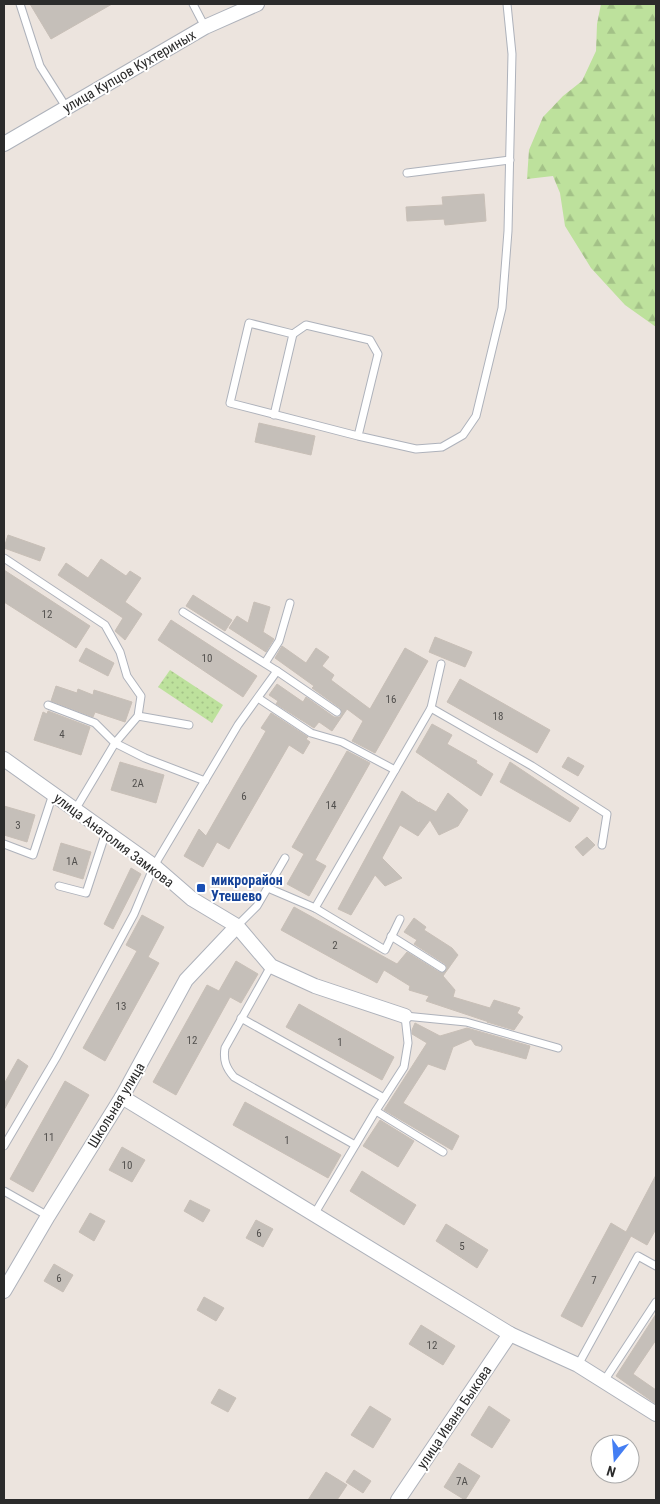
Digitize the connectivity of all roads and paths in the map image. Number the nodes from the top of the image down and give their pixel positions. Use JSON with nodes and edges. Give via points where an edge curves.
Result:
{"nodes":[{"id":1,"x":20,"y":4,"type":"edge"},
{"id":2,"x":193,"y":4,"type":"edge"},
{"id":3,"x":257,"y":4,"type":"edge"},
{"id":4,"x":507,"y":4,"type":"edge"},
{"id":5,"x":205,"y":27,"type":"junction"},
{"id":6,"x":66,"y":107,"type":"junction"},
{"id":7,"x":4,"y":144,"type":"edge"},
{"id":8,"x":510,"y":160,"type":"junction"},
{"id":9,"x":407,"y":173,"type":"dead end"},
{"id":10,"x":293,"y":334,"type":"junction"},
{"id":11,"x":274,"y":414,"type":"junction"},
{"id":12,"x":358,"y":436,"type":"junction"},
{"id":13,"x":4,"y":558,"type":"edge"},
{"id":14,"x":290,"y":603,"type":"dead end"},
{"id":15,"x":183,"y":612,"type":"dead end"},
{"id":16,"x":265,"y":663,"type":"junction"},
{"id":17,"x":441,"y":664,"type":"dead end"},
{"id":18,"x":277,"y":671,"type":"junction"},
{"id":19,"x":258,"y":698,"type":"junction"},
{"id":20,"x":48,"y":706,"type":"dead end"},
{"id":21,"x":431,"y":708,"type":"junction"},
{"id":22,"x":337,"y":712,"type":"dead end"},
{"id":23,"x":138,"y":716,"type":"junction"},
{"id":24,"x":189,"y":725,"type":"dead end"},
{"id":25,"x":115,"y":743,"type":"junction"},
{"id":26,"x":5,"y":764,"type":"edge"},
{"id":27,"x":395,"y":770,"type":"junction"},
{"id":28,"x":205,"y":781,"type":"junction"},
{"id":29,"x":52,"y":794,"type":"junction"},
{"id":30,"x":75,"y":810,"type":"junction"},
{"id":31,"x":106,"y":832,"type":"junction"},
{"id":32,"x":4,"y":844,"type":"edge"},
{"id":33,"x":602,"y":845,"type":"dead end"},
{"id":34,"x":285,"y":858,"type":"dead end"},
{"id":35,"x":154,"y":866,"type":"junction"},
{"id":36,"x":59,"y":886,"type":"dead end"},
{"id":37,"x":268,"y":888,"type":"junction"},
{"id":38,"x":315,"y":908,"type":"junction"},
{"id":39,"x":400,"y":919,"type":"dead end"},
{"id":40,"x":237,"y":926,"type":"junction"},
{"id":41,"x":391,"y":936,"type":"junction"},
{"id":42,"x":271,"y":966,"type":"junction"},
{"id":43,"x":442,"y":968,"type":"dead end"},
{"id":44,"x":405,"y":1016,"type":"junction"},
{"id":45,"x":242,"y":1018,"type":"junction"},
{"id":46,"x":558,"y":1048,"type":"dead end"},
{"id":47,"x":122,"y":1097,"type":"junction"},
{"id":48,"x":384,"y":1098,"type":"junction"},
{"id":49,"x":376,"y":1111,"type":"junction"},
{"id":50,"x":4,"y":1146,"type":"edge"},
{"id":51,"x":355,"y":1146,"type":"junction"},
{"id":52,"x":444,"y":1152,"type":"dead end"},
{"id":53,"x":4,"y":1191,"type":"edge"},
{"id":54,"x":315,"y":1213,"type":"junction"},
{"id":55,"x":48,"y":1216,"type":"junction"},
{"id":56,"x":656,"y":1266,"type":"edge"},
{"id":57,"x":4,"y":1291,"type":"edge"},
{"id":58,"x":656,"y":1302,"type":"edge"},
{"id":59,"x":510,"y":1334,"type":"junction"},
{"id":60,"x":578,"y":1365,"type":"junction"},
{"id":61,"x":604,"y":1382,"type":"junction"},
{"id":62,"x":656,"y":1414,"type":"edge"},
{"id":63,"x":398,"y":1500,"type":"edge"}],
"edges":[{"from":1,"to":6,"type":"lane","via":[[40,66]]},
{"from":2,"to":5,"type":"lane"},
{"from":3,"to":5,"type":"street","name":"улица Купцов Кухтериных"},
{"from":4,"to":8,"type":"lane","via":[[512,54]]},
{"from":5,"to":6,"type":"street","name":"улица Купцов Кухтериных"},
{"from":6,"to":7,"type":"street","name":"улица Купцов Кухтериных"},
{"from":8,"to":9,"type":"lane"},
{"from":8,"to":12,"type":"lane","via":[[502,308],[476,416],[463,435],[442,448],[416,449]]},
{"from":10,"to":11,"type":"lane"},
{"from":10,"to":11,"type":"lane","via":[[249,323],[230,403]]},
{"from":10,"to":12,"type":"lane","via":[[306,325],[370,340],[378,354]]},
{"from":11,"to":12,"type":"lane"},
{"from":13,"to":23,"type":"lane","via":[[105,625],[120,652],[127,676],[141,696]]},
{"from":14,"to":16,"type":"lane","via":[[279,641]]},
{"from":15,"to":16,"type":"lane"},
{"from":16,"to":18,"type":"lane"},
{"from":17,"to":21,"type":"lane"},
{"from":18,"to":19,"type":"lane"},
{"from":18,"to":22,"type":"lane"},
{"from":19,"to":27,"type":"lane","via":[[311,733],[342,742]]},
{"from":19,"to":28,"type":"lane"},
{"from":20,"to":25,"type":"lane","via":[[95,723]]},
{"from":21,"to":27,"type":"lane"},
{"from":21,"to":33,"type":"lane","via":[[607,814]]},
{"from":23,"to":24,"type":"lane"},
{"from":23,"to":25,"type":"lane"},
{"from":25,"to":28,"type":"lane"},
{"from":25,"to":30,"type":"lane"},
{"from":26,"to":29,"type":"street","name":"улица Анатолия Замкова"},
{"from":27,"to":38,"type":"lane"},
{"from":28,"to":35,"type":"lane"},
{"from":29,"to":30,"type":"street","name":"улица Анатолия Замкова"},
{"from":29,"to":32,"type":"lane","via":[[32,855]]},
{"from":30,"to":31,"type":"street","name":"улица Анатолия Замкова"},
{"from":31,"to":35,"type":"street","name":"улица Анатолия Замкова"},
{"from":31,"to":36,"type":"lane","via":[[86,893]]},
{"from":34,"to":37,"type":"lane"},
{"from":35,"to":40,"type":"street","name":"улица Анатолия Замкова","via":[[192,899]]},
{"from":35,"to":50,"type":"lane","via":[[134,914]]},
{"from":37,"to":38,"type":"lane"},
{"from":37,"to":40,"type":"lane","via":[[257,906]]},
{"from":38,"to":41,"type":"lane","via":[[384,950]]},
{"from":39,"to":41,"type":"lane"},
{"from":40,"to":42,"type":"street","name":"улица Анатолия Замкова"},
{"from":40,"to":47,"type":"street","name":"Школьная улица","via":[[186,980]]},
{"from":41,"to":43,"type":"lane"},
{"from":42,"to":44,"type":"street","name":"улица Анатолия Замкова","via":[[315,986]]},
{"from":42,"to":45,"type":"lane"},
{"from":44,"to":46,"type":"lane","via":[[466,1022]]},
{"from":44,"to":48,"type":"lane","via":[[408,1043],[404,1067]]},
{"from":45,"to":48,"type":"lane"},
{"from":45,"to":51,"type":"lane","via":[[223,1057],[234,1077]]},
{"from":47,"to":54,"type":"street"},
{"from":47,"to":55,"type":"street","name":"Школьная улица"},
{"from":48,"to":49,"type":"lane"},
{"from":49,"to":51,"type":"lane"},
{"from":49,"to":52,"type":"lane"},
{"from":51,"to":54,"type":"lane"},
{"from":53,"to":55,"type":"lane"},
{"from":54,"to":59,"type":"street"},
{"from":55,"to":57,"type":"street","name":"Школьная улица"},
{"from":56,"to":60,"type":"lane","via":[[638,1256]]},
{"from":58,"to":61,"type":"lane"},
{"from":59,"to":60,"type":"street"},
{"from":59,"to":63,"type":"street","name":"улица Ивана Быкова"},
{"from":60,"to":61,"type":"street"},
{"from":61,"to":62,"type":"street"}]}
